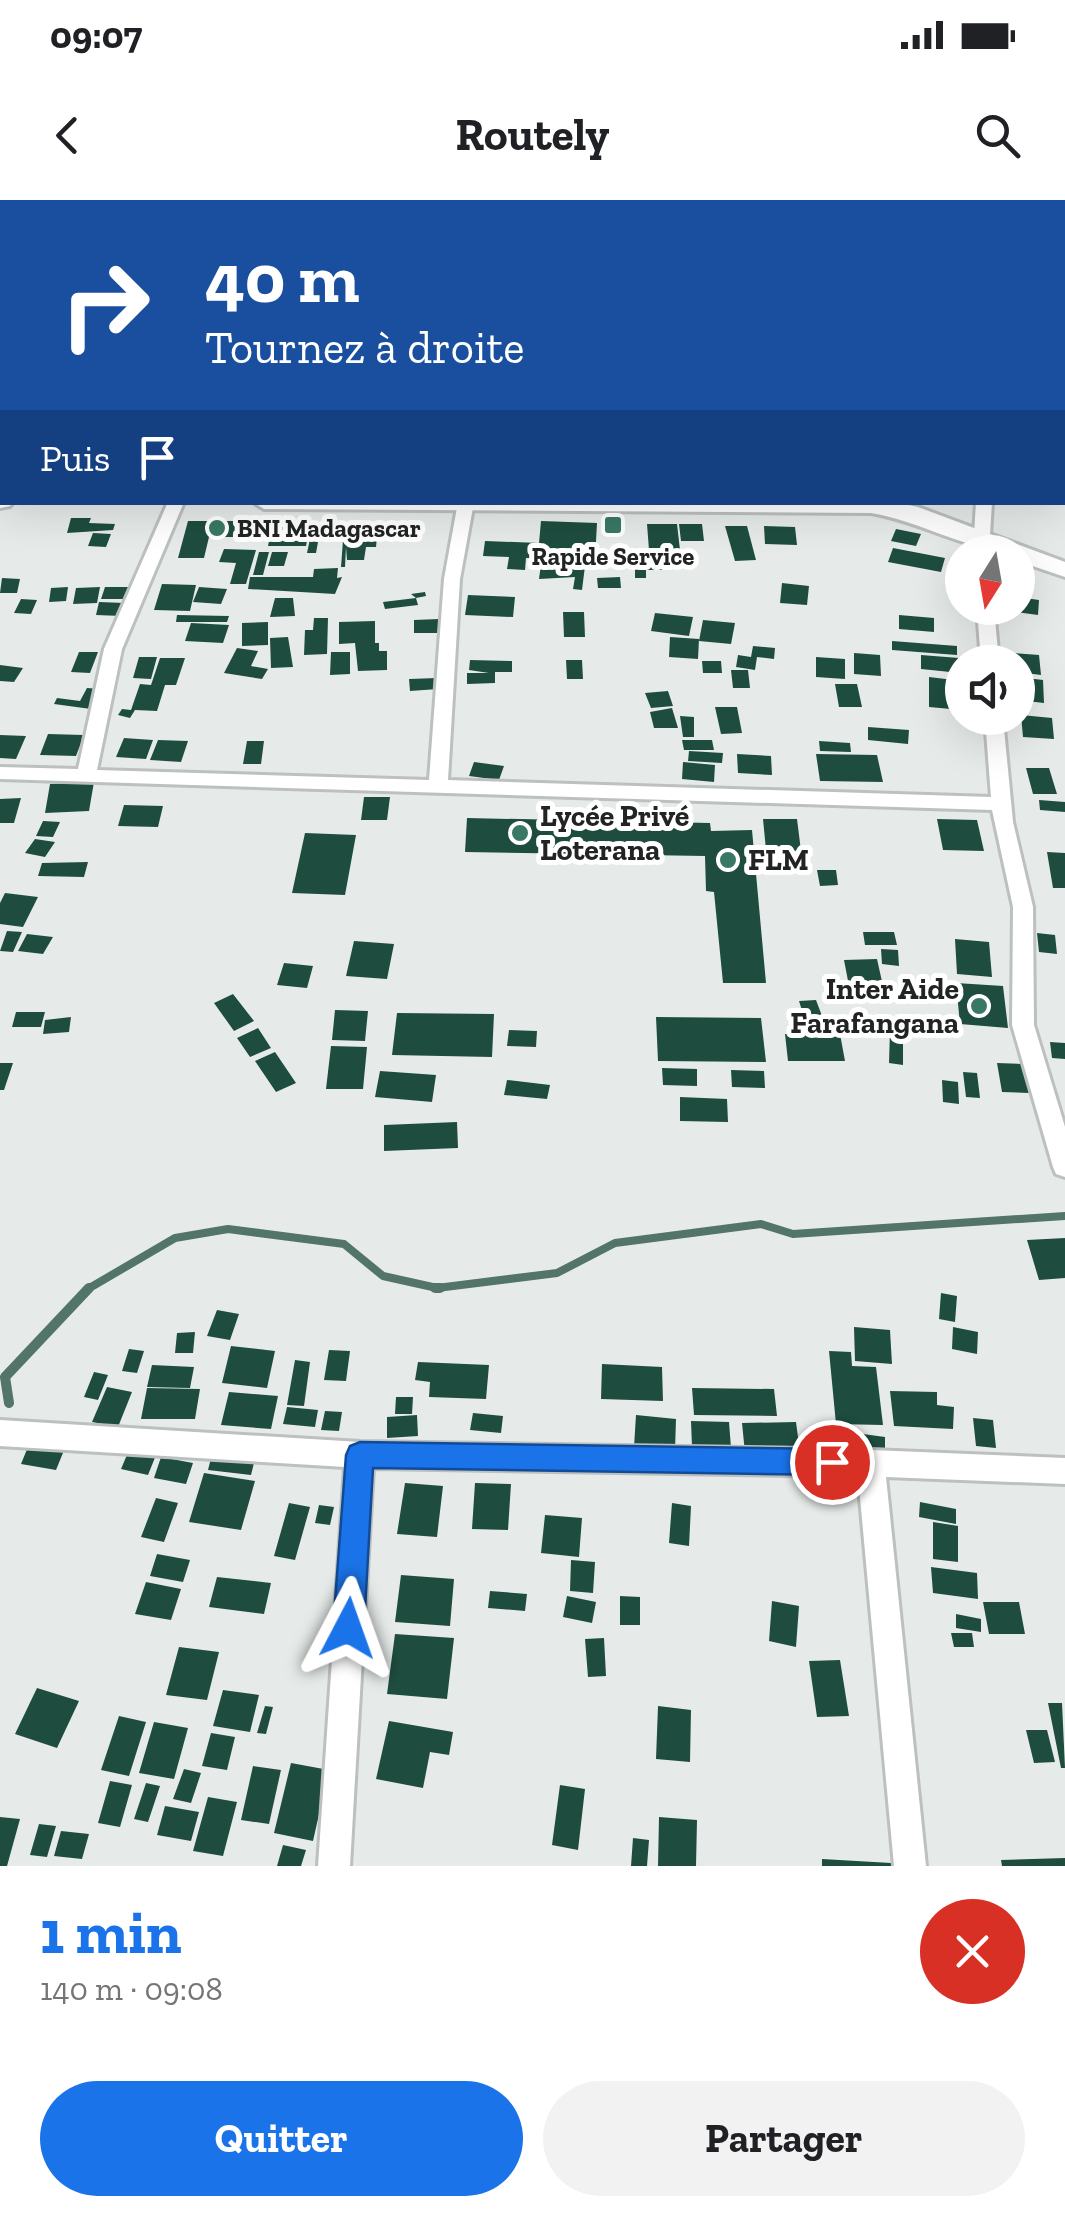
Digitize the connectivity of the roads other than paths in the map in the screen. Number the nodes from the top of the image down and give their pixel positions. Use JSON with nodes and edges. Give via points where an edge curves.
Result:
{"nodes":[{"id":1,"x":175,"y":505,"type":"edge"},
{"id":2,"x":466,"y":505,"type":"edge"},
{"id":3,"x":804,"y":505,"type":"edge"},
{"id":4,"x":984,"y":505,"type":"edge"},
{"id":5,"x":957,"y":535,"type":"edge"},
{"id":6,"x":981,"y":535,"type":"edge"},
{"id":7,"x":1035,"y":559,"type":"edge"},
{"id":8,"x":1065,"y":570,"type":"edge"},
{"id":9,"x":995,"y":735,"type":"edge"},
{"id":10,"x":0,"y":773,"type":"edge"},
{"id":11,"x":86,"y":775,"type":"junction"},
{"id":12,"x":438,"y":785,"type":"junction"},
{"id":13,"x":1001,"y":804,"type":"junction"},
{"id":14,"x":1065,"y":1167,"type":"edge"},
{"id":15,"x":0,"y":1433,"type":"edge"},
{"id":16,"x":360,"y":1455,"type":"junction"},
{"id":17,"x":872,"y":1463,"type":"junction"},
{"id":18,"x":1065,"y":1471,"type":"edge"},
{"id":19,"x":334,"y":1866,"type":"edge"},
{"id":20,"x":910,"y":1866,"type":"edge"}],
"edges":[{"from":1,"to":11,"type":"street","via":[[113,650]]},
{"from":2,"to":12,"type":"street","via":[[452,579]]},
{"from":3,"to":5,"type":"main road","via":[[910,512]]},
{"from":4,"to":6,"type":"street"},
{"from":7,"to":8,"type":"main road"},
{"from":9,"to":13,"type":"street"},
{"from":10,"to":11,"type":"street"},
{"from":11,"to":12,"type":"street"},
{"from":12,"to":13,"type":"street"},
{"from":13,"to":14,"type":"street","via":[[1023,907],[1023,1025]]},
{"from":15,"to":16,"type":"street"},
{"from":16,"to":17,"type":"street"},
{"from":16,"to":19,"type":"street"},
{"from":17,"to":18,"type":"street"},
{"from":17,"to":20,"type":"street"}]}
